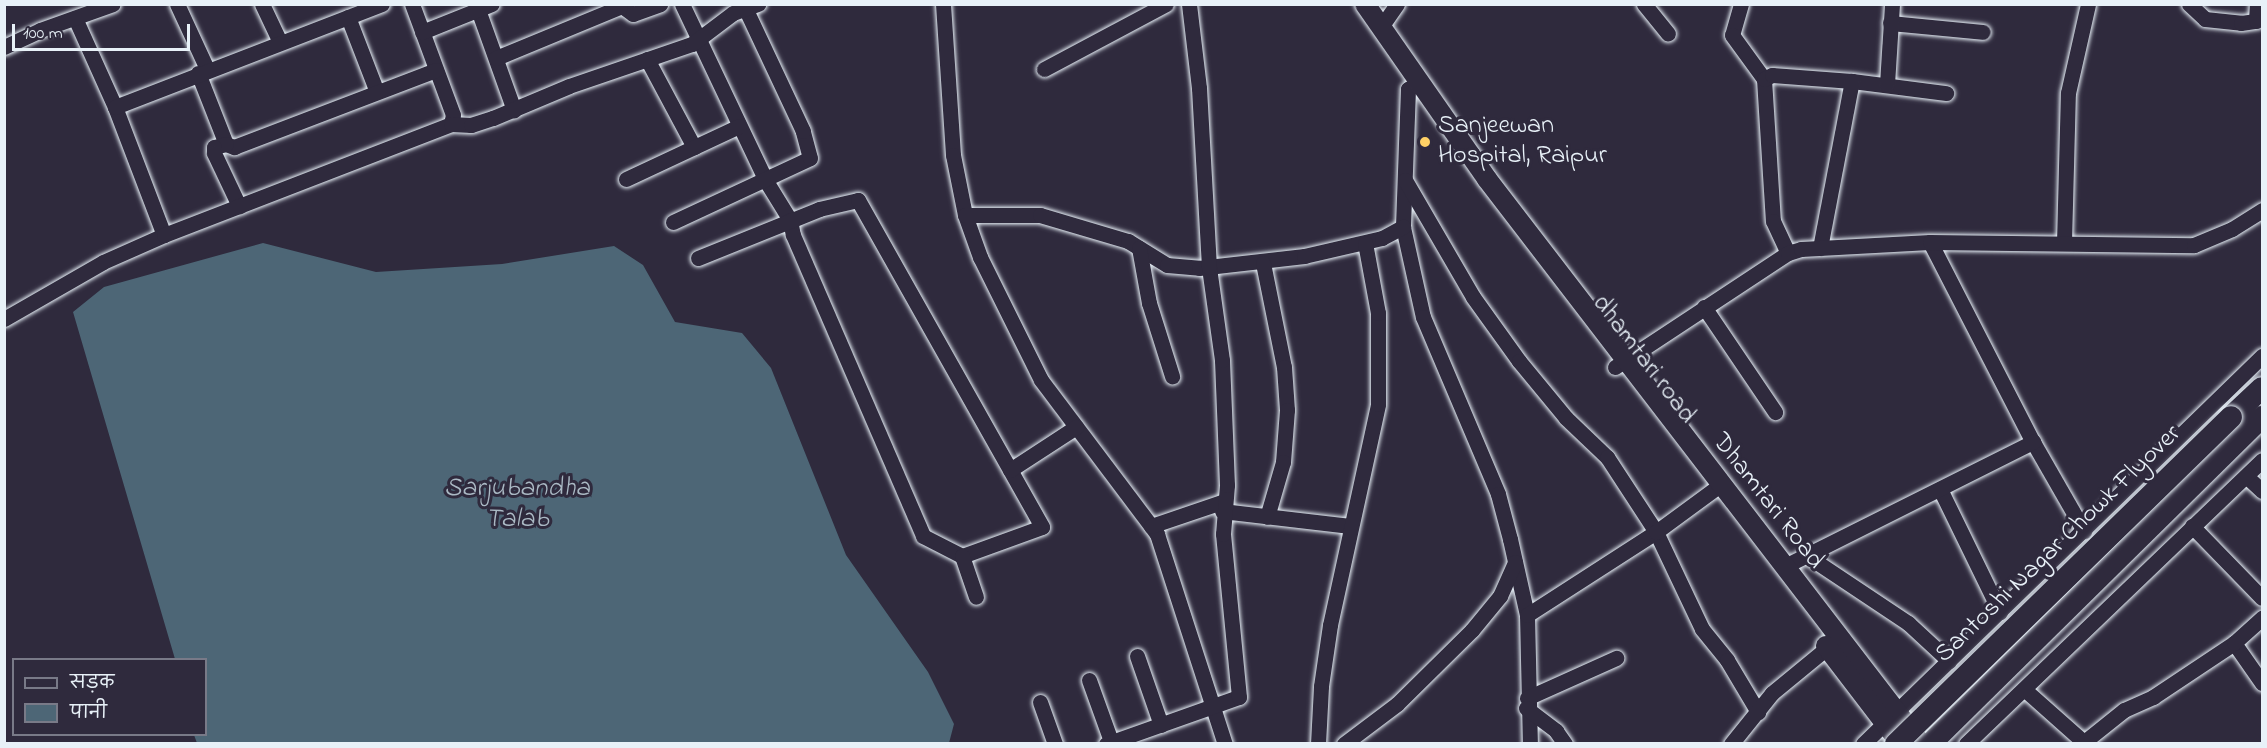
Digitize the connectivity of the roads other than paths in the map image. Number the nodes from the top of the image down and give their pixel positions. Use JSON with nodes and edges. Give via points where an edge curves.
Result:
{"nodes":[{"id":1,"x":113,"y":4,"type":"edge"},
{"id":2,"x":177,"y":4,"type":"edge"},
{"id":3,"x":262,"y":4,"type":"edge"},
{"id":4,"x":382,"y":4,"type":"edge"},
{"id":5,"x":412,"y":4,"type":"edge"},
{"id":6,"x":660,"y":4,"type":"edge"},
{"id":7,"x":682,"y":4,"type":"edge"},
{"id":8,"x":943,"y":4,"type":"edge"},
{"id":9,"x":1166,"y":4,"type":"edge"},
{"id":10,"x":1189,"y":4,"type":"edge"},
{"id":11,"x":1349,"y":4,"type":"edge"},
{"id":12,"x":1365,"y":4,"type":"edge"},
{"id":13,"x":1397,"y":4,"type":"edge"},
{"id":14,"x":1644,"y":4,"type":"edge"},
{"id":15,"x":1742,"y":4,"type":"edge"},
{"id":16,"x":1892,"y":4,"type":"edge"},
{"id":17,"x":2088,"y":4,"type":"edge"},
{"id":18,"x":2189,"y":4,"type":"edge"},
{"id":19,"x":2257,"y":4,"type":"edge"},
{"id":20,"x":482,"y":6,"type":"edge"},
{"id":21,"x":619,"y":6,"type":"edge"},
{"id":22,"x":752,"y":7,"type":"edge"},
{"id":23,"x":2205,"y":12,"type":"edge"},
{"id":24,"x":348,"y":17,"type":"junction"},
{"id":25,"x":75,"y":18,"type":"junction"},
{"id":26,"x":1890,"y":23,"type":"junction"},
{"id":27,"x":1381,"y":27,"type":"junction"},
{"id":28,"x":422,"y":32,"type":"junction"},
{"id":29,"x":1983,"y":32,"type":"dead end"},
{"id":30,"x":1668,"y":34,"type":"dead end"},
{"id":31,"x":700,"y":40,"type":"junction"},
{"id":32,"x":280,"y":42,"type":"junction"},
{"id":33,"x":4,"y":47,"type":"edge"},
{"id":34,"x":496,"y":58,"type":"junction"},
{"id":35,"x":647,"y":59,"type":"junction"},
{"id":36,"x":1044,"y":69,"type":"dead end"},
{"id":37,"x":436,"y":70,"type":"junction"},
{"id":38,"x":202,"y":71,"type":"junction"},
{"id":39,"x":1764,"y":80,"type":"junction"},
{"id":40,"x":1852,"y":81,"type":"junction"},
{"id":41,"x":1887,"y":84,"type":"junction"},
{"id":42,"x":1414,"y":86,"type":"junction"},
{"id":43,"x":377,"y":92,"type":"junction"},
{"id":44,"x":1946,"y":93,"type":"dead end"},
{"id":45,"x":115,"y":107,"type":"junction"},
{"id":46,"x":514,"y":110,"type":"junction"},
{"id":47,"x":451,"y":124,"type":"junction"},
{"id":48,"x":739,"y":126,"type":"junction"},
{"id":49,"x":226,"y":144,"type":"junction"},
{"id":50,"x":694,"y":147,"type":"junction"},
{"id":51,"x":626,"y":179,"type":"dead end"},
{"id":52,"x":1405,"y":180,"type":"junction"},
{"id":53,"x":766,"y":181,"type":"junction"},
{"id":54,"x":238,"y":206,"type":"junction"},
{"id":55,"x":2262,"y":210,"type":"edge"},
{"id":56,"x":965,"y":215,"type":"junction"},
{"id":57,"x":790,"y":220,"type":"junction"},
{"id":58,"x":673,"y":222,"type":"dead end"},
{"id":59,"x":1403,"y":227,"type":"junction"},
{"id":60,"x":164,"y":235,"type":"junction"},
{"id":61,"x":1930,"y":242,"type":"junction"},
{"id":62,"x":1365,"y":243,"type":"junction"},
{"id":63,"x":2064,"y":243,"type":"junction"},
{"id":64,"x":1139,"y":248,"type":"junction"},
{"id":65,"x":1820,"y":248,"type":"junction"},
{"id":66,"x":1788,"y":253,"type":"junction"},
{"id":67,"x":698,"y":258,"type":"dead end"},
{"id":68,"x":1263,"y":263,"type":"junction"},
{"id":69,"x":1209,"y":267,"type":"junction"},
{"id":70,"x":1704,"y":307,"type":"junction"},
{"id":71,"x":4,"y":319,"type":"edge"},
{"id":72,"x":2262,"y":356,"type":"edge"},
{"id":73,"x":1620,"y":362,"type":"junction"},
{"id":74,"x":1172,"y":376,"type":"dead end"},
{"id":75,"x":2262,"y":388,"type":"edge"},
{"id":76,"x":1775,"y":412,"type":"dead end"},
{"id":77,"x":2247,"y":422,"type":"edge"},
{"id":78,"x":1076,"y":427,"type":"junction"},
{"id":79,"x":2032,"y":442,"type":"junction"},
{"id":80,"x":2262,"y":460,"type":"edge"},
{"id":81,"x":1010,"y":470,"type":"junction"},
{"id":82,"x":2246,"y":476,"type":"junction"},
{"id":83,"x":1714,"y":489,"type":"junction"},
{"id":84,"x":1940,"y":489,"type":"junction"},
{"id":85,"x":2262,"y":491,"type":"edge"},
{"id":86,"x":1222,"y":507,"type":"junction"},
{"id":87,"x":1267,"y":517,"type":"junction"},
{"id":88,"x":1151,"y":526,"type":"junction"},
{"id":89,"x":1350,"y":526,"type":"junction"},
{"id":90,"x":2192,"y":526,"type":"junction"},
{"id":91,"x":2084,"y":531,"type":"junction"},
{"id":92,"x":1656,"y":532,"type":"junction"},
{"id":93,"x":1806,"y":555,"type":"junction"},
{"id":94,"x":962,"y":556,"type":"junction"},
{"id":95,"x":1515,"y":562,"type":"junction"},
{"id":96,"x":1783,"y":567,"type":"junction"},
{"id":97,"x":976,"y":597,"type":"dead end"},
{"id":98,"x":2262,"y":598,"type":"edge"},
{"id":99,"x":2000,"y":612,"type":"junction"},
{"id":100,"x":1527,"y":615,"type":"junction"},
{"id":101,"x":2262,"y":618,"type":"edge"},
{"id":102,"x":2234,"y":643,"type":"junction"},
{"id":103,"x":1827,"y":647,"type":"junction"},
{"id":104,"x":1137,"y":656,"type":"dead end"},
{"id":105,"x":1616,"y":658,"type":"dead end"},
{"id":106,"x":1949,"y":661,"type":"junction"},
{"id":107,"x":1089,"y":680,"type":"dead end"},
{"id":108,"x":2262,"y":682,"type":"edge"},
{"id":109,"x":2024,"y":688,"type":"junction"},
{"id":110,"x":1040,"y":702,"type":"dead end"},
{"id":111,"x":1527,"y":703,"type":"junction"},
{"id":112,"x":1212,"y":706,"type":"junction"},
{"id":113,"x":1758,"y":712,"type":"junction"},
{"id":114,"x":1890,"y":717,"type":"junction"},
{"id":115,"x":1161,"y":725,"type":"junction"},
{"id":116,"x":1110,"y":743,"type":"edge"},
{"id":117,"x":2085,"y":743,"type":"edge"},
{"id":118,"x":1055,"y":744,"type":"edge"},
{"id":119,"x":1225,"y":744,"type":"edge"},
{"id":120,"x":1318,"y":744,"type":"edge"},
{"id":121,"x":1344,"y":744,"type":"edge"},
{"id":122,"x":1530,"y":744,"type":"edge"},
{"id":123,"x":1565,"y":744,"type":"edge"},
{"id":124,"x":1731,"y":744,"type":"edge"},
{"id":125,"x":1863,"y":744,"type":"edge"},
{"id":126,"x":1896,"y":744,"type":"edge"},
{"id":127,"x":1901,"y":744,"type":"edge"},
{"id":128,"x":1921,"y":744,"type":"edge"},
{"id":129,"x":1930,"y":744,"type":"edge"},
{"id":130,"x":1966,"y":744,"type":"edge"}],
"edges":[{"from":1,"to":25,"type":"street"},
{"from":2,"to":38,"type":"street"},
{"from":3,"to":32,"type":"street"},
{"from":4,"to":24,"type":"street"},
{"from":5,"to":28,"type":"street"},
{"from":6,"to":21,"type":"street","via":[[633,14]]},
{"from":7,"to":31,"type":"street"},
{"from":8,"to":56,"type":"street","via":[[953,155]]},
{"from":9,"to":36,"type":"street"},
{"from":10,"to":69,"type":"street","via":[[1199,88]]},
{"from":11,"to":42,"type":"main road","name":"dhamtari road"},
{"from":12,"to":27,"type":"main road"},
{"from":13,"to":27,"type":"street"},
{"from":14,"to":30,"type":"street"},
{"from":15,"to":39,"type":"street","via":[[1732,35]]},
{"from":16,"to":26,"type":"street"},
{"from":17,"to":63,"type":"street","via":[[2068,93]]},
{"from":18,"to":23,"type":"street"},
{"from":19,"to":23,"type":"street","via":[[2256,21]]},
{"from":20,"to":28,"type":"street"},
{"from":20,"to":34,"type":"street"},
{"from":21,"to":34,"type":"street"},
{"from":22,"to":31,"type":"street","via":[[734,13]]},
{"from":22,"to":53,"type":"street","via":[[811,154],[804,163]]},
{"from":24,"to":32,"type":"street"},
{"from":24,"to":43,"type":"street"},
{"from":25,"to":33,"type":"street"},
{"from":25,"to":45,"type":"street"},
{"from":26,"to":29,"type":"street"},
{"from":26,"to":41,"type":"street"},
{"from":27,"to":42,"type":"main road"},
{"from":28,"to":37,"type":"street"},
{"from":31,"to":35,"type":"street"},
{"from":31,"to":48,"type":"street"},
{"from":32,"to":38,"type":"street"},
{"from":34,"to":46,"type":"street"},
{"from":35,"to":46,"type":"street"},
{"from":35,"to":50,"type":"street"},
{"from":37,"to":43,"type":"street"},
{"from":37,"to":47,"type":"street","via":[[453,116]]},
{"from":38,"to":45,"type":"street"},
{"from":38,"to":49,"type":"street"},
{"from":39,"to":40,"type":"street","via":[[1772,75]]},
{"from":39,"to":66,"type":"street","via":[[1773,221]]},
{"from":40,"to":41,"type":"street"},
{"from":40,"to":65,"type":"street"},
{"from":41,"to":44,"type":"street"},
{"from":42,"to":52,"type":"street"},
{"from":42,"to":73,"type":"main road","name":"dhamtari road"},
{"from":43,"to":49,"type":"street","via":[[234,147]]},
{"from":45,"to":60,"type":"street"},
{"from":46,"to":47,"type":"street","via":[[471,125]]},
{"from":47,"to":54,"type":"street"},
{"from":48,"to":50,"type":"street"},
{"from":48,"to":53,"type":"street"},
{"from":49,"to":54,"type":"street","via":[[214,147],[214,153]]},
{"from":50,"to":51,"type":"street"},
{"from":52,"to":59,"type":"street"},
{"from":52,"to":92,"type":"street","via":[[1473,297],[1566,418],[1607,457]]},
{"from":53,"to":57,"type":"street"},
{"from":53,"to":58,"type":"street"},
{"from":54,"to":60,"type":"street"},
{"from":55,"to":63,"type":"street","via":[[2232,229],[2194,245]]},
{"from":56,"to":64,"type":"street","via":[[1040,215]]},
{"from":56,"to":78,"type":"street","via":[[1013,330],[1041,380]]},
{"from":57,"to":67,"type":"street"},
{"from":57,"to":81,"type":"street","via":[[858,200]]},
{"from":57,"to":94,"type":"street","via":[[793,235],[923,536]]},
{"from":59,"to":62,"type":"street"},
{"from":59,"to":95,"type":"street","via":[[1423,317],[1498,494]]},
{"from":60,"to":71,"type":"street","via":[[72,278]]},
{"from":61,"to":63,"type":"street"},
{"from":61,"to":65,"type":"street"},
{"from":61,"to":79,"type":"street"},
{"from":62,"to":68,"type":"street"},
{"from":62,"to":89,"type":"street","via":[[1378,313],[1378,404]]},
{"from":64,"to":69,"type":"street","via":[[1167,265]]},
{"from":64,"to":74,"type":"street","via":[[1149,303]]},
{"from":65,"to":66,"type":"street"},
{"from":66,"to":70,"type":"street"},
{"from":68,"to":69,"type":"street"},
{"from":68,"to":87,"type":"street","via":[[1284,367],[1287,410],[1283,462]]},
{"from":69,"to":86,"type":"street","via":[[1226,413],[1227,485]]},
{"from":70,"to":73,"type":"street"},
{"from":70,"to":76,"type":"street"},
{"from":72,"to":91,"type":"street"},
{"from":73,"to":83,"type":"main road","name":"dhamtari road"},
{"from":75,"to":77,"type":"highway","name":"Santoshi Nagar Chowk Flyover"},
{"from":77,"to":126,"type":"highway","name":"Santoshi Nagar Chowk Flyover","bridge":true},
{"from":77,"to":129,"type":"highway","name":"Santoshi Nagar Chowk Flyover"},
{"from":78,"to":81,"type":"street"},
{"from":78,"to":88,"type":"street"},
{"from":79,"to":84,"type":"street"},
{"from":79,"to":91,"type":"street"},
{"from":80,"to":82,"type":"street"},
{"from":81,"to":94,"type":"street","via":[[1042,527]]},
{"from":82,"to":85,"type":"street"},
{"from":82,"to":90,"type":"street"},
{"from":83,"to":92,"type":"street"},
{"from":83,"to":96,"type":"main road","name":"Dhamtari Road"},
{"from":83,"to":103,"type":"main road","name":"dhamtari road"},
{"from":84,"to":93,"type":"street"},
{"from":84,"to":99,"type":"street"},
{"from":86,"to":87,"type":"street"},
{"from":86,"to":88,"type":"street"},
{"from":86,"to":112,"type":"street","via":[[1239,698]]},
{"from":87,"to":89,"type":"street"},
{"from":88,"to":112,"type":"street","via":[[1157,534]]},
{"from":89,"to":120,"type":"street","via":[[1322,676]]},
{"from":90,"to":98,"type":"street"},
{"from":90,"to":109,"type":"street"},
{"from":91,"to":99,"type":"street"},
{"from":92,"to":100,"type":"street"},
{"from":92,"to":113,"type":"street","via":[[1702,629],[1727,660]]},
{"from":93,"to":96,"type":"street"},
{"from":93,"to":106,"type":"street","via":[[1908,623]]},
{"from":94,"to":97,"type":"street"},
{"from":95,"to":100,"type":"street"},
{"from":95,"to":121,"type":"street","via":[[1500,596],[1472,630],[1397,704]]},
{"from":96,"to":114,"type":"main road","name":"Dhamtari Road"},
{"from":99,"to":106,"type":"street"},
{"from":100,"to":111,"type":"street"},
{"from":101,"to":102,"type":"street"},
{"from":102,"to":108,"type":"street"},
{"from":102,"to":117,"type":"street","via":[[2153,697],[2124,710]]},
{"from":103,"to":113,"type":"street","via":[[1772,693]]},
{"from":103,"to":114,"type":"main road","name":"dhamtari road"},
{"from":104,"to":115,"type":"street"},
{"from":105,"to":111,"type":"street"},
{"from":106,"to":114,"type":"street"},
{"from":107,"to":116,"type":"street"},
{"from":109,"to":117,"type":"street"},
{"from":109,"to":130,"type":"street"},
{"from":110,"to":118,"type":"street"},
{"from":111,"to":122,"type":"street"},
{"from":111,"to":123,"type":"street"},
{"from":112,"to":115,"type":"street"},
{"from":112,"to":119,"type":"street"},
{"from":113,"to":124,"type":"street"},
{"from":114,"to":125,"type":"street"},
{"from":114,"to":127,"type":"main road","name":"dhamtari road"},
{"from":114,"to":128,"type":"main road"},
{"from":115,"to":116,"type":"street"}]}
